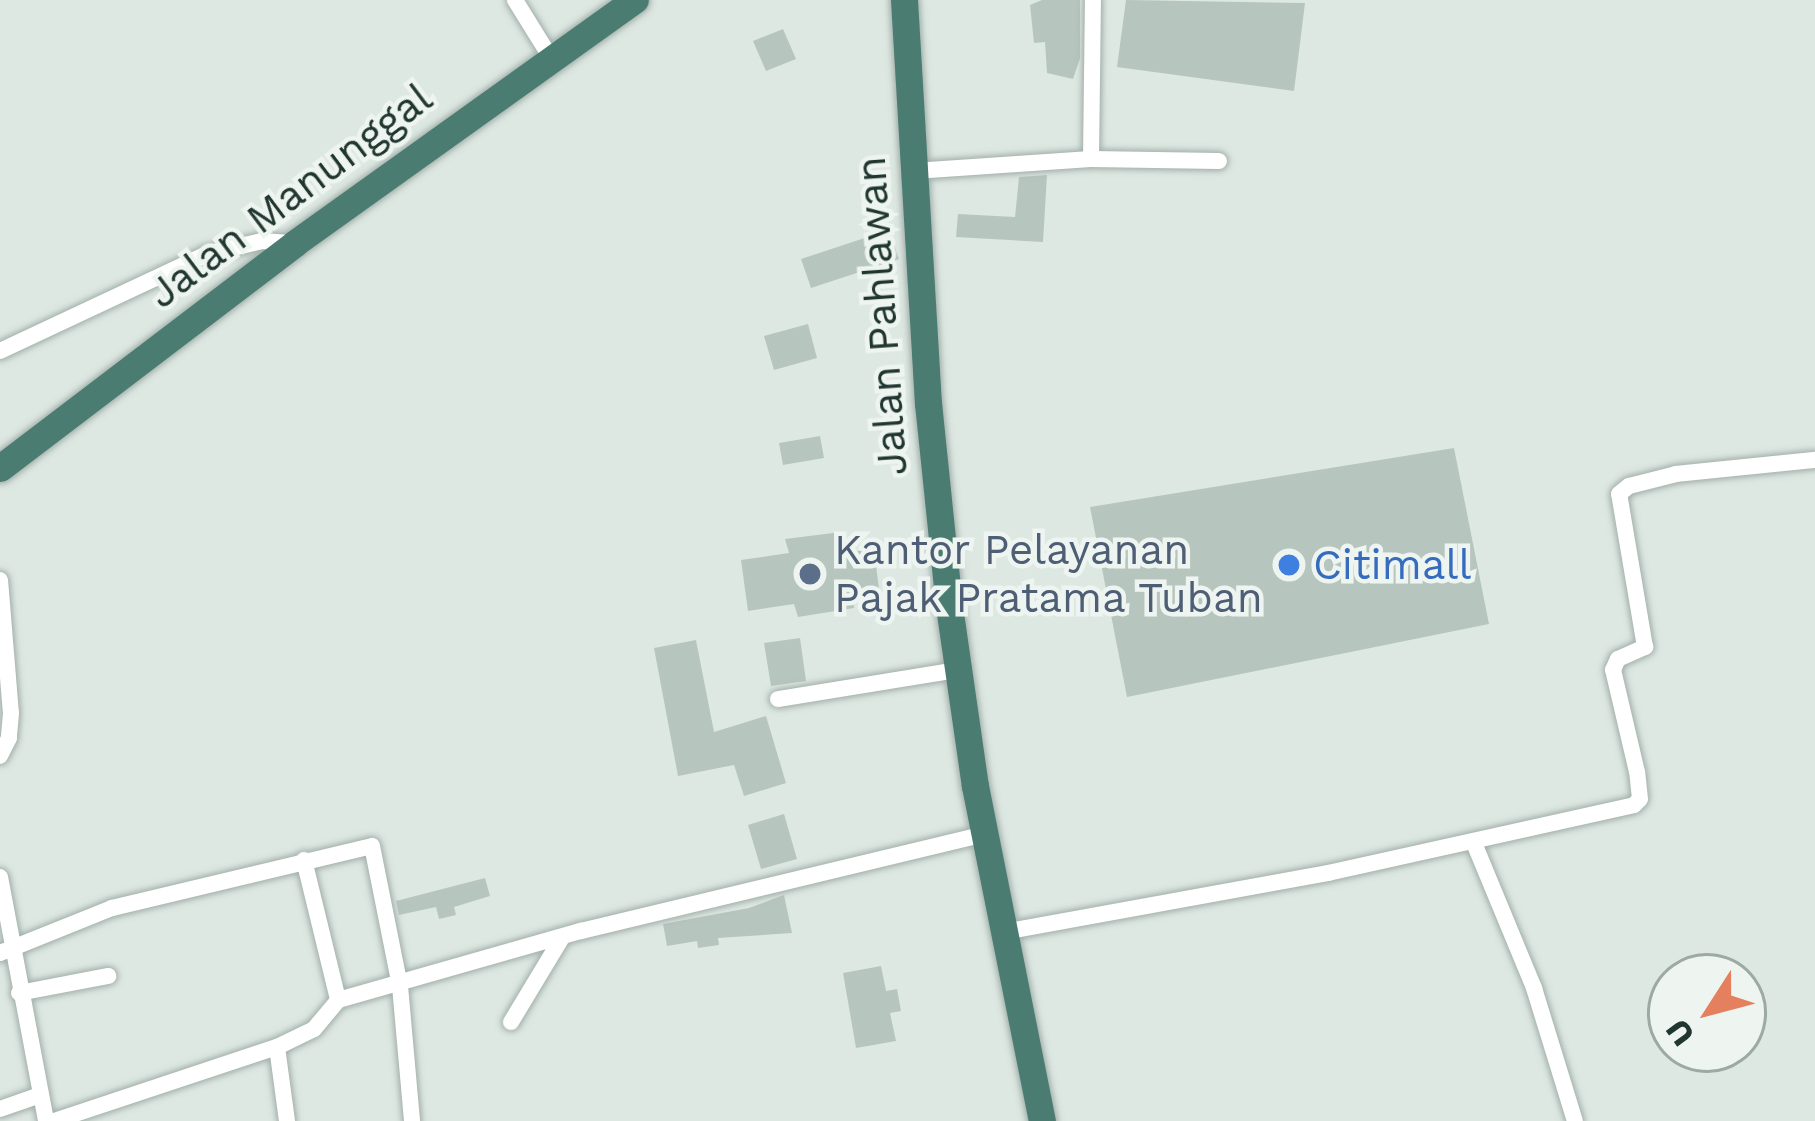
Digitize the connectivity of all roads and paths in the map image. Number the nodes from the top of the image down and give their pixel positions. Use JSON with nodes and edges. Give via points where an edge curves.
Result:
{"nodes":[{"id":1,"x":515,"y":0,"type":"edge"},
{"id":2,"x":635,"y":0,"type":"edge"},
{"id":3,"x":904,"y":0,"type":"edge"},
{"id":4,"x":1093,"y":0,"type":"edge"},
{"id":5,"x":551,"y":58,"type":"junction"},
{"id":6,"x":1091,"y":159,"type":"junction"},
{"id":7,"x":1219,"y":161,"type":"dead end"},
{"id":8,"x":914,"y":171,"type":"junction"},
{"id":9,"x":295,"y":243,"type":"junction"},
{"id":10,"x":0,"y":351,"type":"edge"},
{"id":11,"x":1815,"y":460,"type":"edge"},
{"id":12,"x":0,"y":467,"type":"edge"},
{"id":13,"x":0,"y":580,"type":"edge"},
{"id":14,"x":958,"y":670,"type":"junction"},
{"id":15,"x":778,"y":699,"type":"dead end"},
{"id":16,"x":0,"y":756,"type":"edge"},
{"id":17,"x":984,"y":834,"type":"junction"},
{"id":18,"x":1474,"y":843,"type":"junction"},
{"id":19,"x":304,"y":860,"type":"junction"},
{"id":20,"x":0,"y":877,"type":"edge"},
{"id":21,"x":1004,"y":932,"type":"junction"},
{"id":22,"x":561,"y":938,"type":"junction"},
{"id":23,"x":6,"y":950,"type":"edge"},
{"id":24,"x":109,"y":976,"type":"dead end"},
{"id":25,"x":400,"y":986,"type":"junction"},
{"id":26,"x":19,"y":994,"type":"junction"},
{"id":27,"x":338,"y":1000,"type":"junction"},
{"id":28,"x":511,"y":1022,"type":"dead end"},
{"id":29,"x":277,"y":1047,"type":"junction"},
{"id":30,"x":40,"y":1095,"type":"junction"},
{"id":31,"x":0,"y":1109,"type":"edge"},
{"id":32,"x":50,"y":1121,"type":"edge"},
{"id":33,"x":287,"y":1121,"type":"edge"},
{"id":34,"x":412,"y":1121,"type":"edge"},
{"id":35,"x":1042,"y":1121,"type":"edge"},
{"id":36,"x":1575,"y":1121,"type":"edge"}],
"edges":[{"from":1,"to":5,"type":"street"},
{"from":2,"to":5,"type":"highway","name":"Jalan Manunggal"},
{"from":3,"to":8,"type":"highway","name":"Jalan Pahlawan"},
{"from":4,"to":6,"type":"street"},
{"from":5,"to":9,"type":"highway","name":"Jalan Manunggal"},
{"from":6,"to":7,"type":"street"},
{"from":6,"to":8,"type":"street"},
{"from":8,"to":14,"type":"highway","name":"Jalan Pahlawan","via":[[928,403]]},
{"from":9,"to":10,"type":"street","via":[[262,241],[207,254]]},
{"from":9,"to":12,"type":"highway","name":"Jalan Manunggal"},
{"from":11,"to":18,"type":"street","via":[[1676,474],[1623,489],[1619,510],[1645,646],[1613,670],[1640,799]]},
{"from":13,"to":16,"type":"street","via":[[10,713]]},
{"from":14,"to":15,"type":"street"},
{"from":14,"to":17,"type":"highway","name":"Jalan Pahlawan"},
{"from":17,"to":21,"type":"highway","name":"Jalan Pahlawan"},
{"from":17,"to":22,"type":"street"},
{"from":18,"to":21,"type":"street"},
{"from":18,"to":36,"type":"street","via":[[1534,988]]},
{"from":19,"to":23,"type":"street","via":[[112,908]]},
{"from":19,"to":25,"type":"street","via":[[372,846]]},
{"from":19,"to":27,"type":"street"},
{"from":20,"to":23,"type":"street"},
{"from":21,"to":35,"type":"highway","name":"Jalan Pahlawan"},
{"from":22,"to":25,"type":"street"},
{"from":22,"to":28,"type":"street"},
{"from":23,"to":26,"type":"street"},
{"from":24,"to":26,"type":"street"},
{"from":25,"to":27,"type":"street"},
{"from":25,"to":34,"type":"street"},
{"from":26,"to":30,"type":"street"},
{"from":27,"to":29,"type":"street","via":[[314,1029]]},
{"from":29,"to":32,"type":"street"},
{"from":29,"to":33,"type":"street"},
{"from":30,"to":31,"type":"street"},
{"from":30,"to":32,"type":"street"}]}
